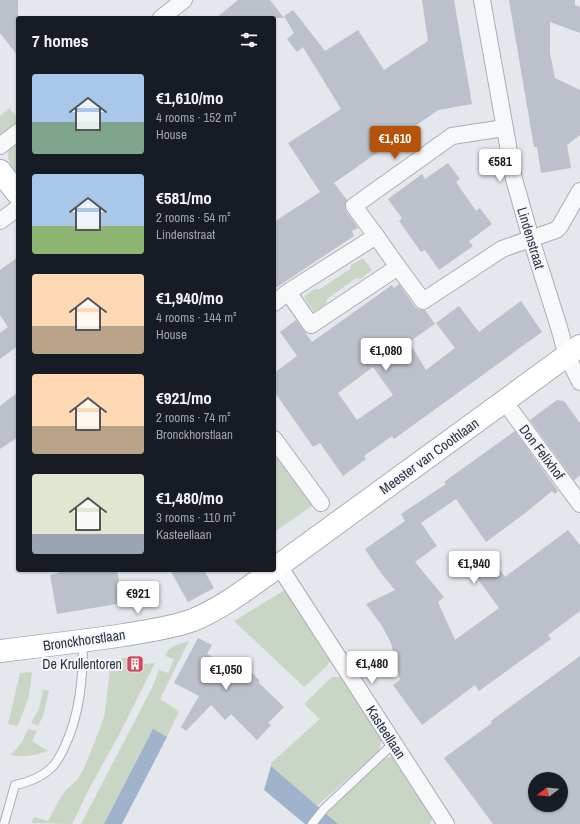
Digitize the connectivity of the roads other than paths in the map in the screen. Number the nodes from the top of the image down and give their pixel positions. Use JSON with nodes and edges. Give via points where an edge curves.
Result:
{"nodes":[{"id":1,"x":184,"y":0,"type":"edge"},
{"id":2,"x":482,"y":0,"type":"edge"},
{"id":3,"x":164,"y":16,"type":"edge"},
{"id":4,"x":504,"y":128,"type":"junction"},
{"id":5,"x":16,"y":134,"type":"edge"},
{"id":6,"x":0,"y":146,"type":"edge"},
{"id":7,"x":0,"y":171,"type":"edge"},
{"id":8,"x":16,"y":191,"type":"edge"},
{"id":9,"x":580,"y":191,"type":"edge"},
{"id":10,"x":16,"y":209,"type":"edge"},
{"id":11,"x":0,"y":221,"type":"edge"},
{"id":12,"x":376,"y":236,"type":"junction"},
{"id":13,"x":531,"y":239,"type":"junction"},
{"id":14,"x":398,"y":267,"type":"junction"},
{"id":15,"x":288,"y":292,"type":"junction"},
{"id":16,"x":276,"y":301,"type":"edge"},
{"id":17,"x":573,"y":351,"type":"edge"},
{"id":18,"x":580,"y":382,"type":"edge"},
{"id":19,"x":504,"y":401,"type":"junction"},
{"id":20,"x":276,"y":442,"type":"edge"},
{"id":21,"x":321,"y":503,"type":"dead end"},
{"id":22,"x":580,"y":504,"type":"edge"},
{"id":23,"x":276,"y":565,"type":"edge"},
{"id":24,"x":276,"y":568,"type":"edge"},
{"id":25,"x":267,"y":572,"type":"edge"},
{"id":26,"x":82,"y":641,"type":"junction"},
{"id":27,"x":0,"y":651,"type":"edge"},
{"id":28,"x":393,"y":744,"type":"junction"},
{"id":29,"x":4,"y":824,"type":"edge"},
{"id":30,"x":312,"y":824,"type":"edge"},
{"id":31,"x":446,"y":824,"type":"edge"}],
"edges":[{"from":1,"to":3,"type":"street"},
{"from":2,"to":4,"type":"street","name":"Lindenstraat"},
{"from":4,"to":12,"type":"street","via":[[452,136],[354,206]]},
{"from":4,"to":13,"type":"street","name":"Lindenstraat","via":[[514,179]]},
{"from":5,"to":6,"type":"street"},
{"from":7,"to":8,"type":"street"},
{"from":9,"to":13,"type":"street","via":[[560,226],[551,233]]},
{"from":10,"to":11,"type":"street"},
{"from":12,"to":14,"type":"street"},
{"from":12,"to":15,"type":"street"},
{"from":13,"to":14,"type":"street","via":[[493,254],[422,301]]},
{"from":13,"to":17,"type":"street","name":"Lindenstraat","via":[[558,324]]},
{"from":14,"to":15,"type":"street","via":[[312,325]]},
{"from":15,"to":16,"type":"street"},
{"from":17,"to":18,"type":"street","name":"Lindenstraat"},
{"from":17,"to":19,"type":"street","name":"Meester van Coothlaan"},
{"from":19,"to":22,"type":"street","name":"Don Felixhof"},
{"from":19,"to":23,"type":"street","name":"Meester van Coothlaan"},
{"from":20,"to":21,"type":"street"},
{"from":24,"to":28,"type":"street","name":"Kasteellaan"},
{"from":25,"to":26,"type":"street","name":"Bronckhorstlaan","via":[[229,601],[192,620],[166,627]]},
{"from":26,"to":27,"type":"street","name":"Bronckhorstlaan"},
{"from":26,"to":29,"type":"lane","via":[[81,689],[69,737],[53,766],[39,777],[15,785]]},
{"from":28,"to":30,"type":"lane","via":[[324,809]]},
{"from":28,"to":31,"type":"street","name":"Kasteellaan"}]}
